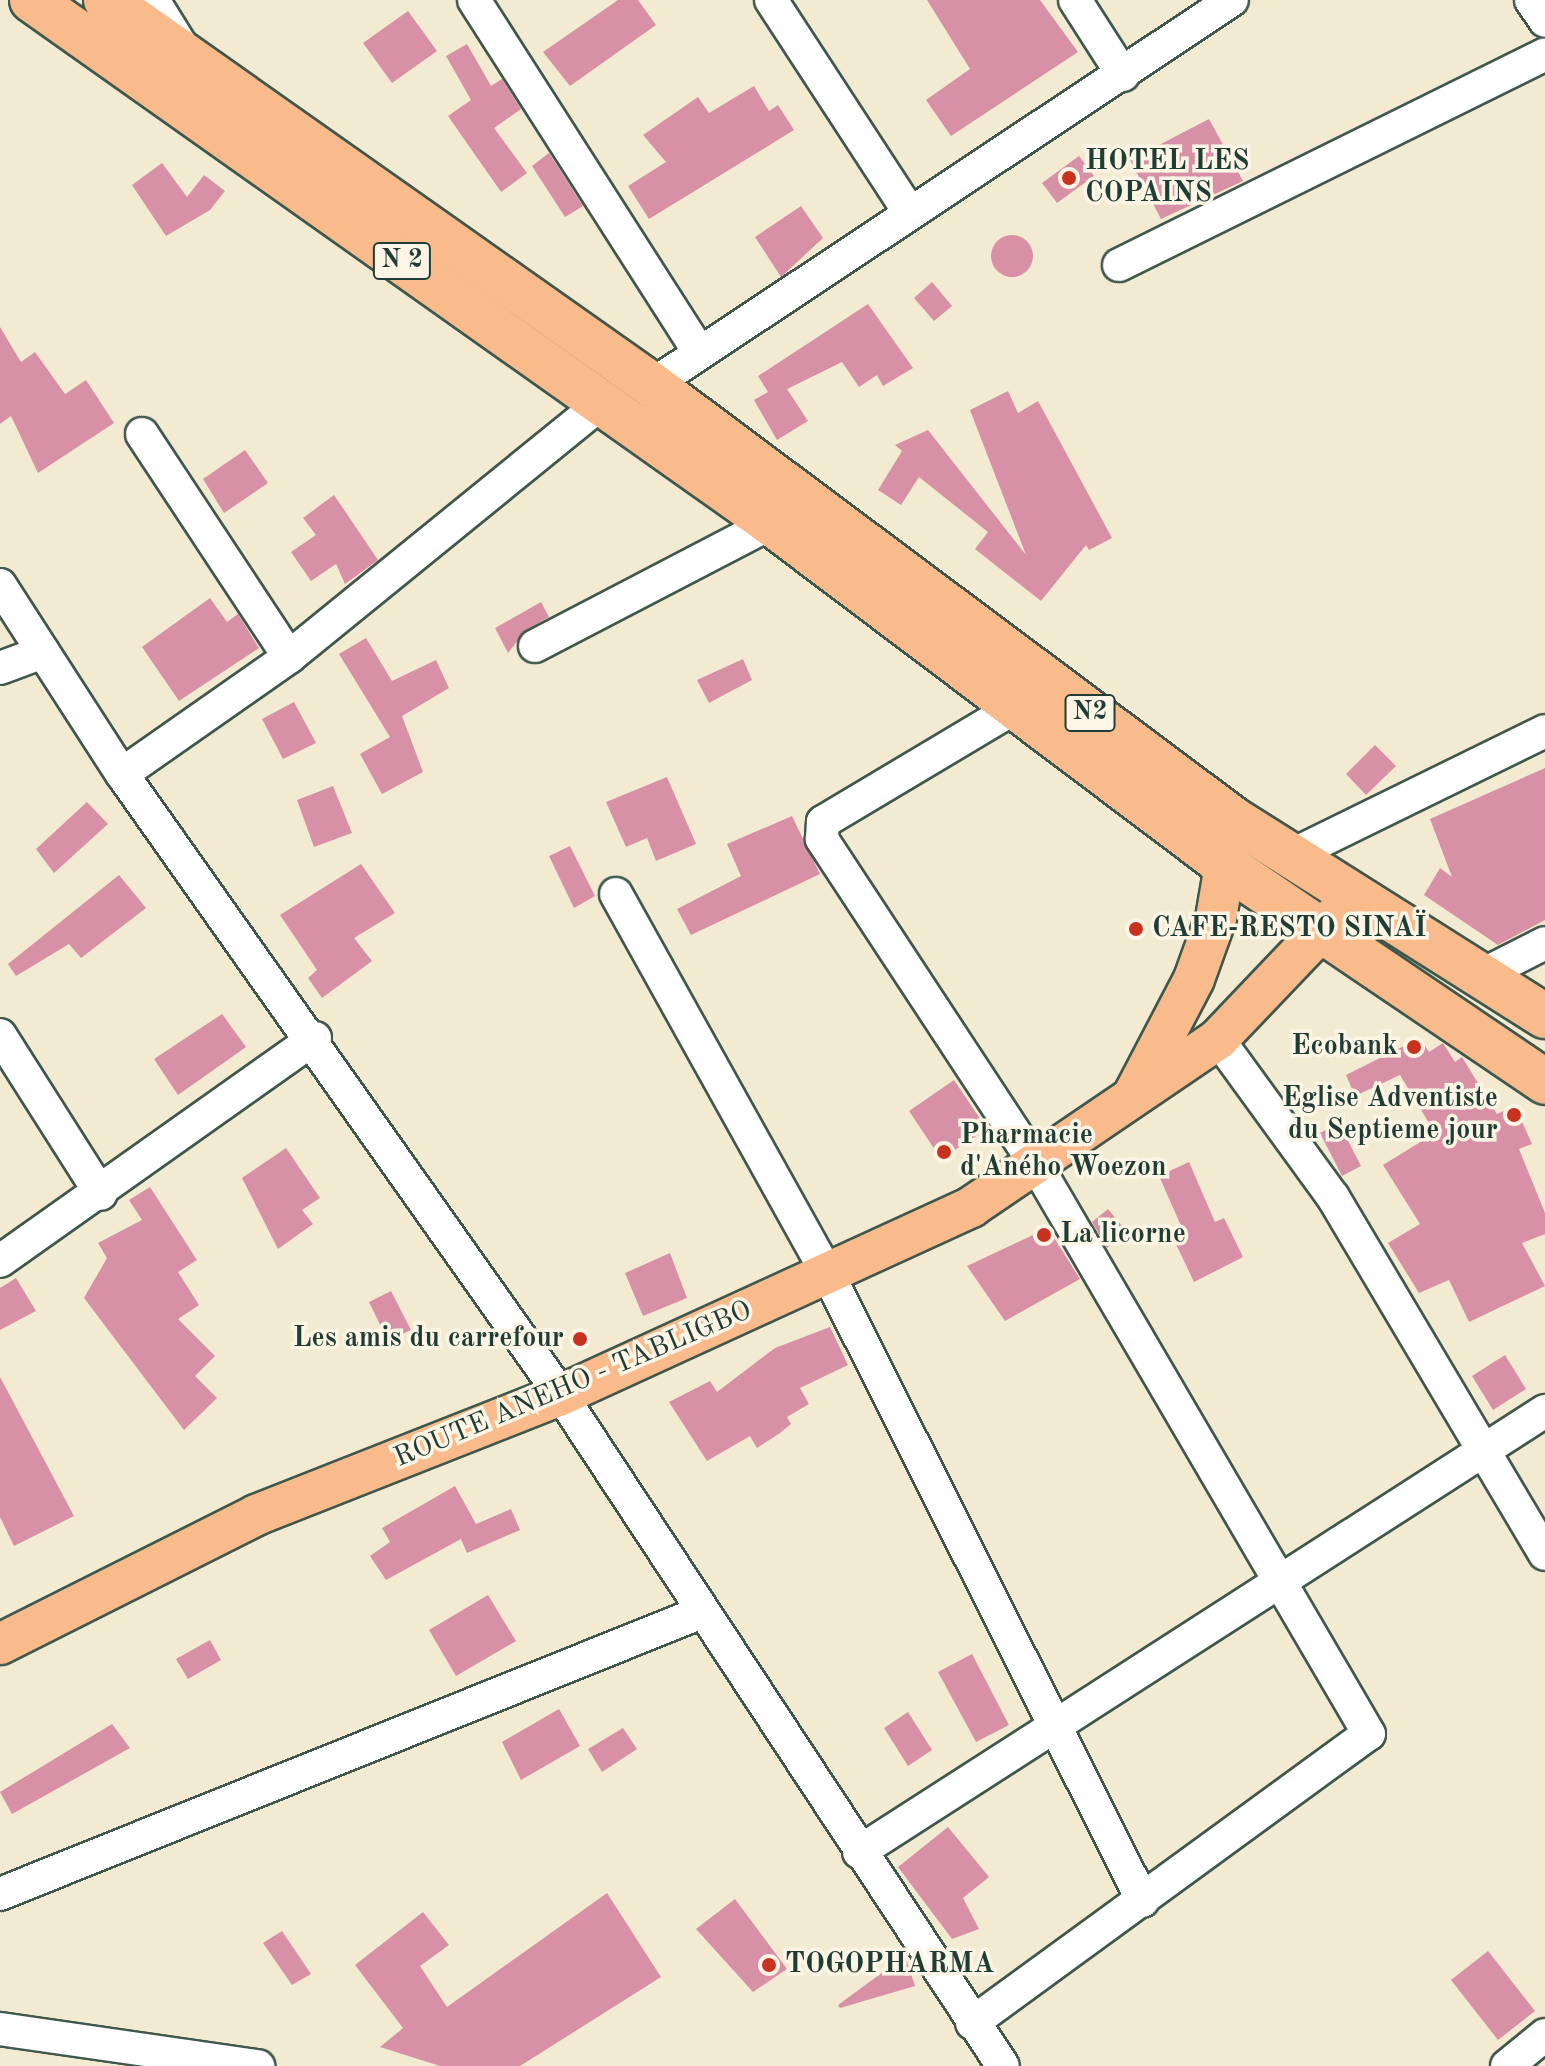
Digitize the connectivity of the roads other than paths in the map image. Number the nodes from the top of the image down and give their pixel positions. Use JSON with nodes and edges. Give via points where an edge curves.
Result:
{"nodes":[{"id":1,"x":32,"y":0,"type":"edge"},
{"id":2,"x":106,"y":0,"type":"edge"},
{"id":3,"x":153,"y":0,"type":"edge"},
{"id":4,"x":474,"y":0,"type":"edge"},
{"id":5,"x":771,"y":0,"type":"edge"},
{"id":6,"x":1075,"y":0,"type":"edge"},
{"id":7,"x":1232,"y":0,"type":"edge"},
{"id":8,"x":1531,"y":0,"type":"edge"},
{"id":9,"x":1545,"y":21,"type":"edge"},
{"id":10,"x":1545,"y":54,"type":"edge"},
{"id":11,"x":188,"y":56,"type":"junction"},
{"id":12,"x":1123,"y":75,"type":"junction"},
{"id":13,"x":909,"y":212,"type":"junction"},
{"id":14,"x":1119,"y":265,"type":"dead end"},
{"id":15,"x":699,"y":352,"type":"junction"},
{"id":16,"x":652,"y":385,"type":"junction"},
{"id":17,"x":603,"y":402,"type":"junction"},
{"id":18,"x":142,"y":434,"type":"dead end"},
{"id":19,"x":771,"y":523,"type":"junction"},
{"id":20,"x":0,"y":585,"type":"edge"},
{"id":21,"x":535,"y":646,"type":"dead end"},
{"id":22,"x":43,"y":652,"type":"junction"},
{"id":23,"x":289,"y":657,"type":"junction"},
{"id":24,"x":0,"y":668,"type":"edge"},
{"id":25,"x":1014,"y":708,"type":"junction"},
{"id":26,"x":1545,"y":731,"type":"edge"},
{"id":27,"x":122,"y":774,"type":"junction"},
{"id":28,"x":1233,"y":819,"type":"junction"},
{"id":29,"x":1288,"y":857,"type":"junction"},
{"id":30,"x":1225,"y":865,"type":"junction"},
{"id":31,"x":616,"y":894,"type":"dead end"},
{"id":32,"x":1354,"y":896,"type":"junction"},
{"id":33,"x":1324,"y":931,"type":"junction"},
{"id":34,"x":1545,"y":943,"type":"edge"},
{"id":35,"x":1484,"y":974,"type":"junction"},
{"id":36,"x":1545,"y":1016,"type":"edge"},
{"id":37,"x":0,"y":1035,"type":"edge"},
{"id":38,"x":315,"y":1038,"type":"junction"},
{"id":39,"x":1218,"y":1039,"type":"junction"},
{"id":40,"x":1545,"y":1082,"type":"edge"},
{"id":41,"x":1131,"y":1099,"type":"junction"},
{"id":42,"x":1038,"y":1168,"type":"junction"},
{"id":43,"x":101,"y":1194,"type":"junction"},
{"id":44,"x":0,"y":1261,"type":"edge"},
{"id":45,"x":829,"y":1276,"type":"junction"},
{"id":46,"x":561,"y":1395,"type":"junction"},
{"id":47,"x":1545,"y":1411,"type":"edge"},
{"id":48,"x":1483,"y":1450,"type":"junction"},
{"id":49,"x":1545,"y":1554,"type":"edge"},
{"id":50,"x":1283,"y":1579,"type":"junction"},
{"id":51,"x":702,"y":1612,"type":"junction"},
{"id":52,"x":0,"y":1644,"type":"edge"},
{"id":53,"x":1054,"y":1726,"type":"junction"},
{"id":54,"x":859,"y":1852,"type":"junction"},
{"id":55,"x":0,"y":1894,"type":"edge"},
{"id":56,"x":1143,"y":1901,"type":"junction"},
{"id":57,"x":972,"y":2023,"type":"junction"},
{"id":58,"x":0,"y":2029,"type":"edge"},
{"id":59,"x":1545,"y":2035,"type":"edge"},
{"id":60,"x":247,"y":2065,"type":"edge"},
{"id":61,"x":1003,"y":2066,"type":"edge"},
{"id":62,"x":1507,"y":2066,"type":"edge"}],
"edges":[{"from":1,"to":17,"type":"highway","number":"N 2"},
{"from":2,"to":11,"type":"highway","number":"N 2"},
{"from":3,"to":11,"type":"street"},
{"from":4,"to":15,"type":"street"},
{"from":5,"to":13,"type":"street"},
{"from":6,"to":12,"type":"street"},
{"from":7,"to":12,"type":"street"},
{"from":8,"to":9,"type":"street"},
{"from":10,"to":14,"type":"street"},
{"from":11,"to":16,"type":"highway","number":"N 2"},
{"from":12,"to":13,"type":"street"},
{"from":13,"to":15,"type":"street"},
{"from":15,"to":16,"type":"street"},
{"from":16,"to":28,"type":"highway","number":"N2"},
{"from":17,"to":19,"type":"highway","number":"N 2"},
{"from":17,"to":23,"type":"street"},
{"from":18,"to":23,"type":"street"},
{"from":19,"to":21,"type":"street"},
{"from":19,"to":25,"type":"highway","number":"N2"},
{"from":20,"to":22,"type":"street"},
{"from":22,"to":24,"type":"street"},
{"from":22,"to":27,"type":"street"},
{"from":23,"to":27,"type":"street"},
{"from":25,"to":30,"type":"highway","number":"N2"},
{"from":25,"to":42,"type":"street","via":[[823,822],[821,830]]},
{"from":26,"to":29,"type":"street"},
{"from":27,"to":38,"type":"street"},
{"from":28,"to":29,"type":"highway","number":"N2"},
{"from":28,"to":30,"type":"main road"},
{"from":29,"to":32,"type":"highway","number":"N2"},
{"from":30,"to":33,"type":"highway","number":"N2"},
{"from":30,"to":41,"type":"main road","via":[[1194,979]]},
{"from":31,"to":45,"type":"street"},
{"from":32,"to":33,"type":"main road","name":"ROUTE ANEHO - TABLIGBO"},
{"from":32,"to":35,"type":"highway","number":"N2"},
{"from":33,"to":39,"type":"main road","name":"ROUTE ANEHO - TABLIGBO"},
{"from":33,"to":40,"type":"highway","number":"N2"},
{"from":34,"to":35,"type":"street"},
{"from":35,"to":36,"type":"highway","number":"N2"},
{"from":37,"to":43,"type":"street"},
{"from":38,"to":43,"type":"street"},
{"from":38,"to":46,"type":"street"},
{"from":39,"to":41,"type":"main road","name":"ROUTE ANEHO - TABLIGBO"},
{"from":39,"to":48,"type":"street","via":[[1333,1197]]},
{"from":41,"to":42,"type":"main road","name":"ROUTE ANEHO - TABLIGBO"},
{"from":42,"to":45,"type":"main road","name":"ROUTE ANEHO - TABLIGBO"},
{"from":42,"to":50,"type":"street"},
{"from":43,"to":44,"type":"street"},
{"from":45,"to":46,"type":"main road","name":"ROUTE ANEHO - TABLIGBO"},
{"from":45,"to":53,"type":"street"},
{"from":46,"to":51,"type":"street"},
{"from":46,"to":52,"type":"main road","name":"ROUTE ANEHO - TABLIGBO","via":[[256,1515]]},
{"from":47,"to":48,"type":"street"},
{"from":48,"to":49,"type":"street"},
{"from":48,"to":50,"type":"street"},
{"from":50,"to":53,"type":"street"},
{"from":50,"to":56,"type":"street","via":[[1366,1724],[1365,1742]]},
{"from":51,"to":54,"type":"street"},
{"from":51,"to":55,"type":"street"},
{"from":53,"to":54,"type":"street"},
{"from":53,"to":56,"type":"street"},
{"from":54,"to":57,"type":"street"},
{"from":56,"to":57,"type":"street"},
{"from":57,"to":61,"type":"street"},
{"from":58,"to":60,"type":"street"},
{"from":59,"to":62,"type":"street"}]}
